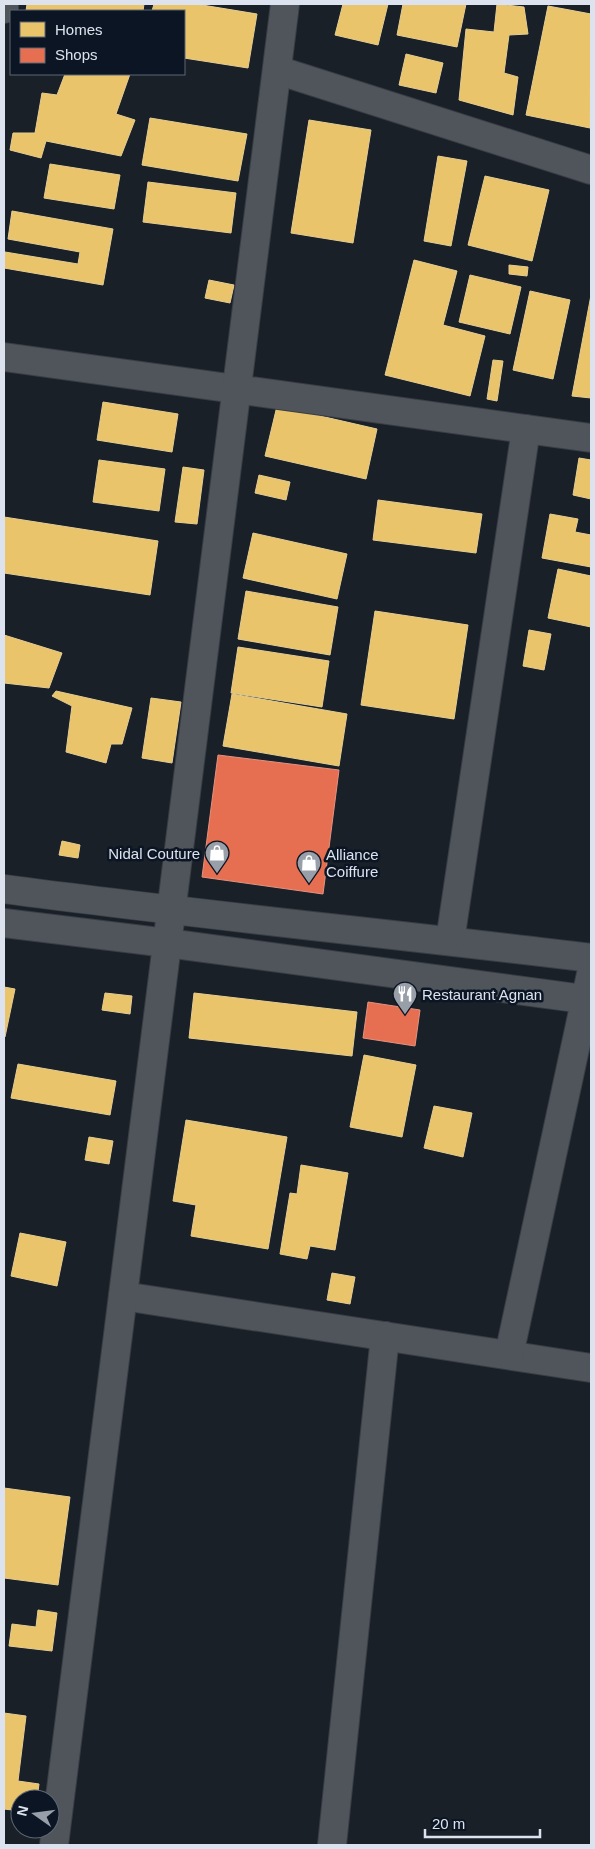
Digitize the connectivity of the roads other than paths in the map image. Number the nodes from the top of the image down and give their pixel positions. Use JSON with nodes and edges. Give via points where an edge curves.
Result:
{"nodes":[{"id":1,"x":4,"y":4,"type":"edge"},
{"id":2,"x":284,"y":4,"type":"edge"},
{"id":3,"x":4,"y":9,"type":"edge"},
{"id":4,"x":277,"y":70,"type":"junction"},
{"id":5,"x":591,"y":170,"type":"edge"},
{"id":6,"x":4,"y":357,"type":"edge"},
{"id":7,"x":236,"y":389,"type":"junction"},
{"id":8,"x":526,"y":429,"type":"junction"},
{"id":9,"x":591,"y":438,"type":"edge"},
{"id":10,"x":4,"y":889,"type":"edge"},
{"id":11,"x":171,"y":911,"type":"junction"},
{"id":12,"x":4,"y":923,"type":"edge"},
{"id":13,"x":450,"y":941,"type":"junction"},
{"id":14,"x":167,"y":943,"type":"junction"},
{"id":15,"x":591,"y":958,"type":"edge"},
{"id":16,"x":589,"y":991,"type":"edge"},
{"id":17,"x":123,"y":1296,"type":"junction"},
{"id":18,"x":385,"y":1336,"type":"junction"},
{"id":19,"x":509,"y":1355,"type":"junction"},
{"id":20,"x":591,"y":1368,"type":"edge"},
{"id":21,"x":54,"y":1845,"type":"edge"},
{"id":22,"x":332,"y":1845,"type":"edge"}],
"edges":[{"from":1,"to":3,"type":"street"},
{"from":2,"to":4,"type":"street"},
{"from":4,"to":5,"type":"street"},
{"from":4,"to":7,"type":"street"},
{"from":6,"to":7,"type":"street"},
{"from":7,"to":8,"type":"street"},
{"from":7,"to":11,"type":"street"},
{"from":8,"to":9,"type":"street"},
{"from":8,"to":13,"type":"street"},
{"from":10,"to":11,"type":"street"},
{"from":11,"to":13,"type":"street"},
{"from":11,"to":14,"type":"street"},
{"from":12,"to":14,"type":"street"},
{"from":13,"to":15,"type":"street"},
{"from":14,"to":16,"type":"street"},
{"from":14,"to":17,"type":"street"},
{"from":16,"to":19,"type":"street"},
{"from":17,"to":18,"type":"street"},
{"from":17,"to":21,"type":"street"},
{"from":18,"to":19,"type":"street"},
{"from":18,"to":22,"type":"street"},
{"from":19,"to":20,"type":"street"}]}
